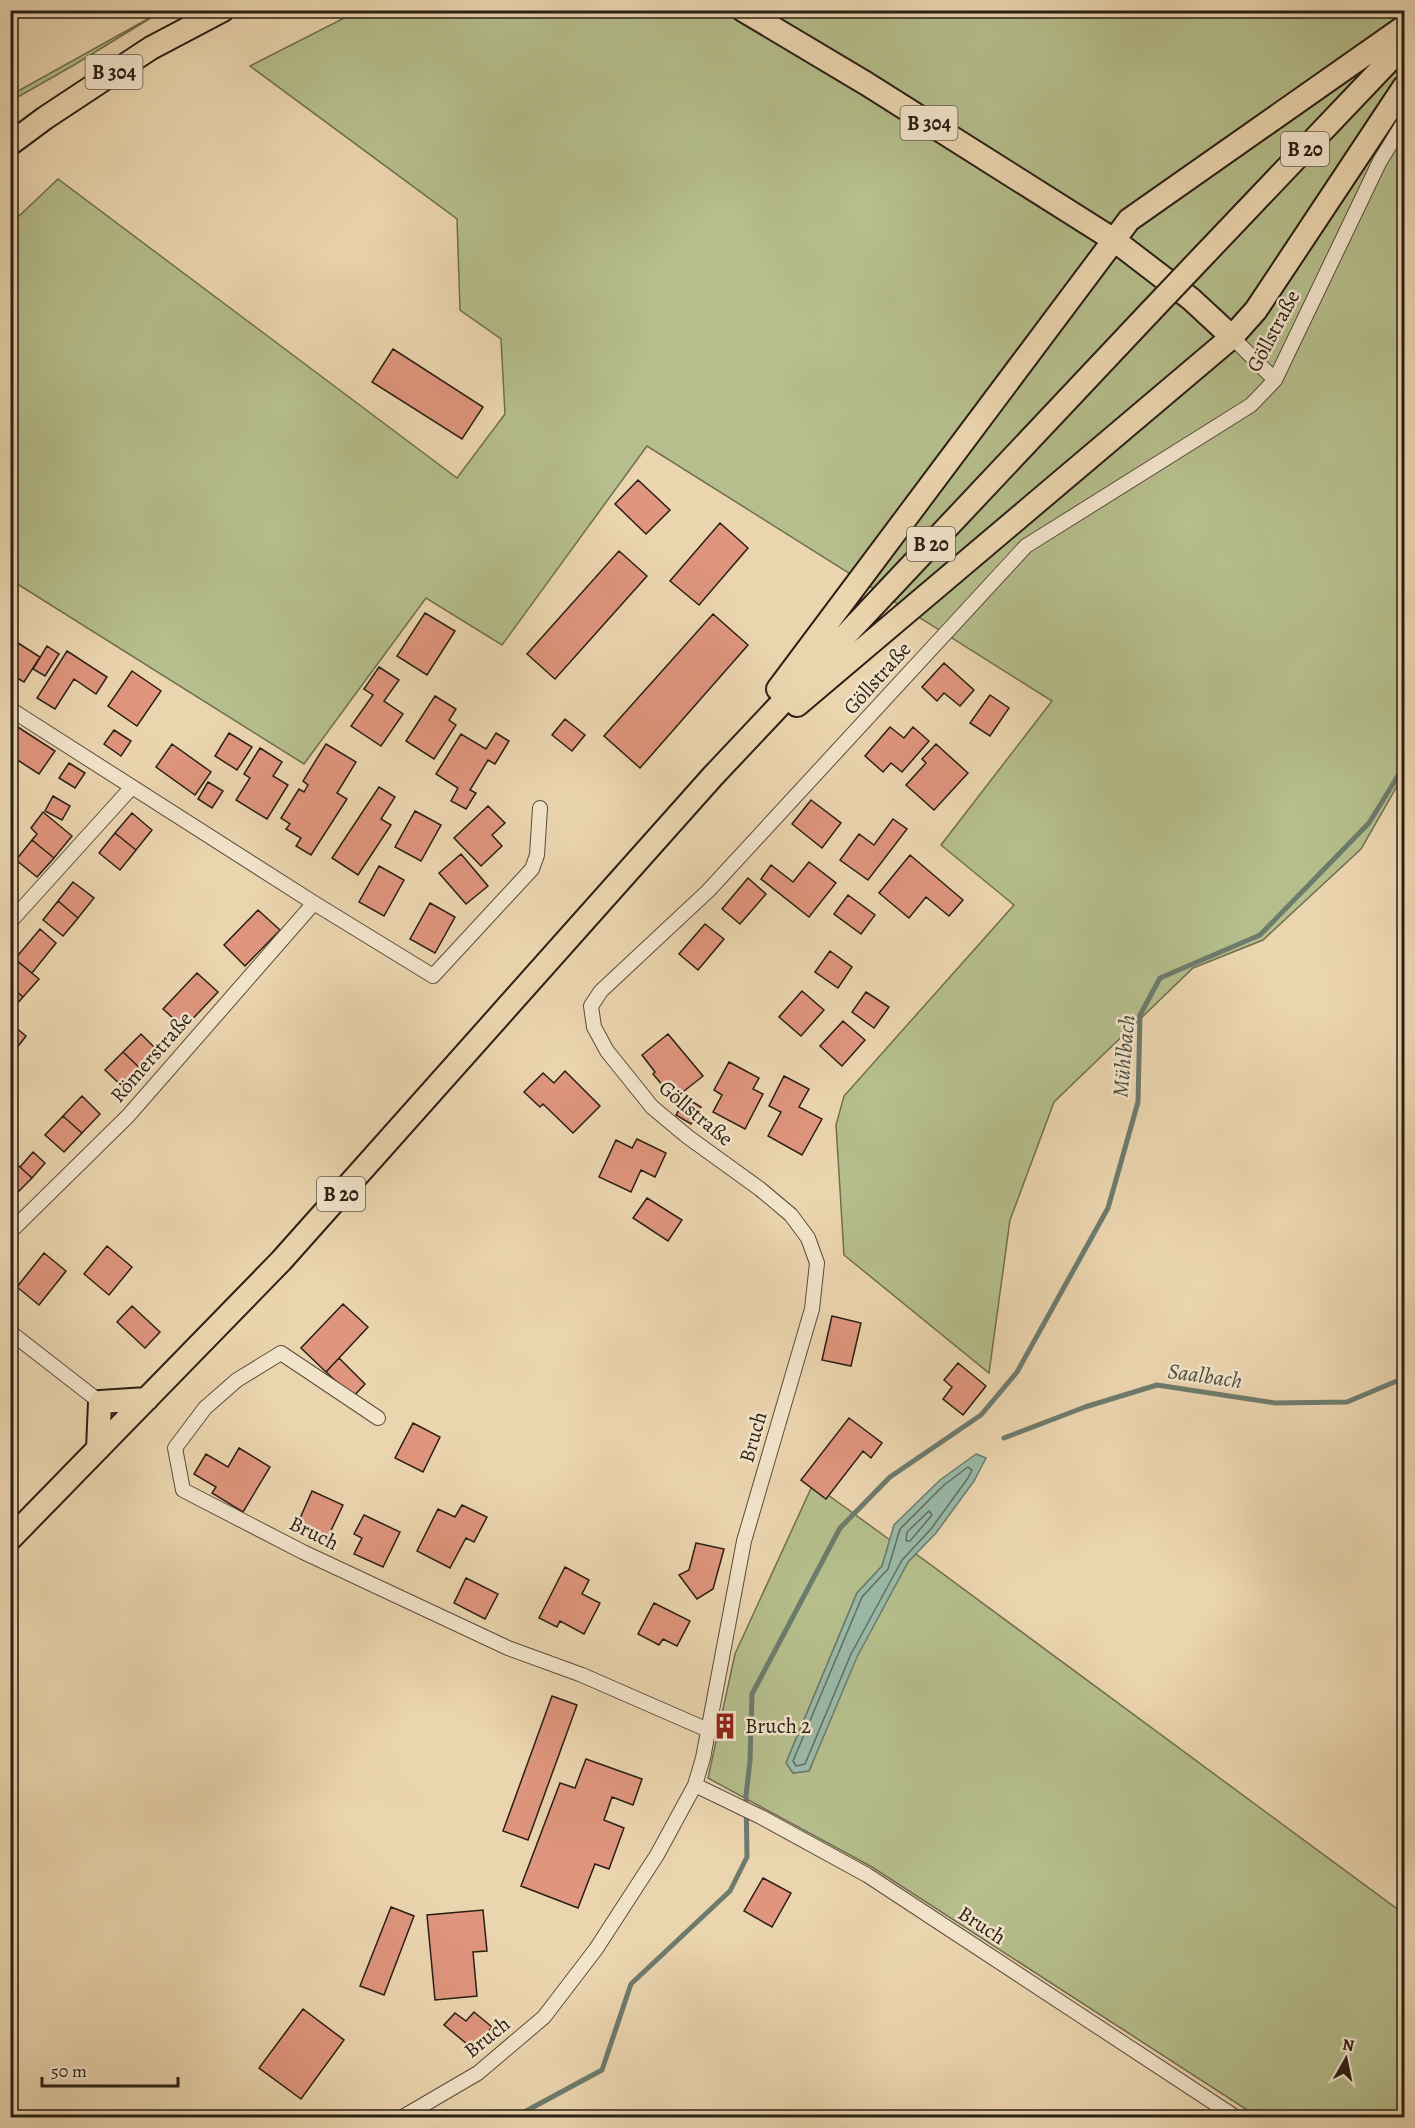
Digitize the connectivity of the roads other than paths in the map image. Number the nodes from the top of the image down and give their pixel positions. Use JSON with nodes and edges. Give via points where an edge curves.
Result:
{"nodes":[{"id":1,"x":223,"y":10,"type":"edge"},
{"id":2,"x":743,"y":10,"type":"edge"},
{"id":3,"x":1404,"y":27,"type":"edge"},
{"id":4,"x":1404,"y":45,"type":"edge"},
{"id":5,"x":1404,"y":87,"type":"edge"},
{"id":6,"x":1404,"y":122,"type":"edge"},
{"id":7,"x":10,"y":144,"type":"edge"},
{"id":8,"x":1114,"y":240,"type":"junction"},
{"id":9,"x":1232,"y":337,"type":"junction"},
{"id":10,"x":1275,"y":380,"type":"junction"},
{"id":11,"x":10,"y":709,"type":"edge"},
{"id":12,"x":713,"y":776,"type":"junction"},
{"id":13,"x":132,"y":787,"type":"junction"},
{"id":14,"x":540,"y":808,"type":"dead end"},
{"id":15,"x":314,"y":903,"type":"junction"},
{"id":16,"x":10,"y":922,"type":"edge"},
{"id":17,"x":10,"y":1232,"type":"edge"},
{"id":18,"x":817,"y":1263,"type":"joint"},
{"id":19,"x":10,"y":1332,"type":"edge"},
{"id":20,"x":147,"y":1399,"type":"junction"},
{"id":21,"x":100,"y":1402,"type":"junction"},
{"id":22,"x":378,"y":1418,"type":"dead end"},
{"id":23,"x":98,"y":1449,"type":"junction"},
{"id":24,"x":10,"y":1539,"type":"edge"},
{"id":25,"x":708,"y":1730,"type":"junction"},
{"id":26,"x":695,"y":1785,"type":"junction"},
{"id":27,"x":401,"y":2118,"type":"edge"},
{"id":28,"x":1237,"y":2118,"type":"edge"}],
"edges":[{"from":1,"to":7,"type":"main road","number":"B 304","via":[[151,48]]},
{"from":2,"to":8,"type":"main road","number":"B 304"},
{"from":3,"to":8,"type":"main road","via":[[1129,220]]},
{"from":4,"to":12,"type":"main road","number":"B 20","bridge":true},
{"from":5,"to":9,"type":"main road","via":[[1257,310]]},
{"from":6,"to":10,"type":"street","name":"Göllstraße","via":[[1380,160]]},
{"from":8,"to":9,"type":"main road","number":"B 304","via":[[1191,299]]},
{"from":8,"to":12,"type":"main road"},
{"from":9,"to":10,"type":"street"},
{"from":9,"to":12,"type":"main road"},
{"from":10,"to":18,"type":"street","name":"Göllstraße","via":[[1251,405],[1026,546],[708,891],[601,991],[591,1006],[594,1027],[607,1052],[652,1107],[791,1215],[808,1238]]},
{"from":11,"to":13,"type":"street"},
{"from":12,"to":20,"type":"main road","number":"B 20","via":[[281,1262]]},
{"from":13,"to":15,"type":"street"},
{"from":13,"to":16,"type":"street"},
{"from":14,"to":15,"type":"street","via":[[537,855],[532,869],[433,976]]},
{"from":15,"to":17,"type":"street","name":"Römerstraße","via":[[128,1116]]},
{"from":18,"to":25,"type":"street","name":"Bruch","via":[[812,1309],[744,1541]]},
{"from":19,"to":21,"type":"street"},
{"from":20,"to":21,"type":"main road"},
{"from":20,"to":23,"type":"main road","number":"B 20"},
{"from":21,"to":23,"type":"main road"},
{"from":22,"to":25,"type":"street","name":"Bruch","via":[[281,1353],[237,1380],[205,1408],[175,1448],[183,1490],[303,1552],[508,1648],[582,1675]]},
{"from":23,"to":24,"type":"main road","number":"B 20"},
{"from":25,"to":26,"type":"street","name":"Bruch"},
{"from":26,"to":27,"type":"street","name":"Bruch","via":[[657,1855],[596,1949],[544,2017],[478,2073]]},
{"from":26,"to":28,"type":"street","name":"Bruch","via":[[867,1875]]}]}
